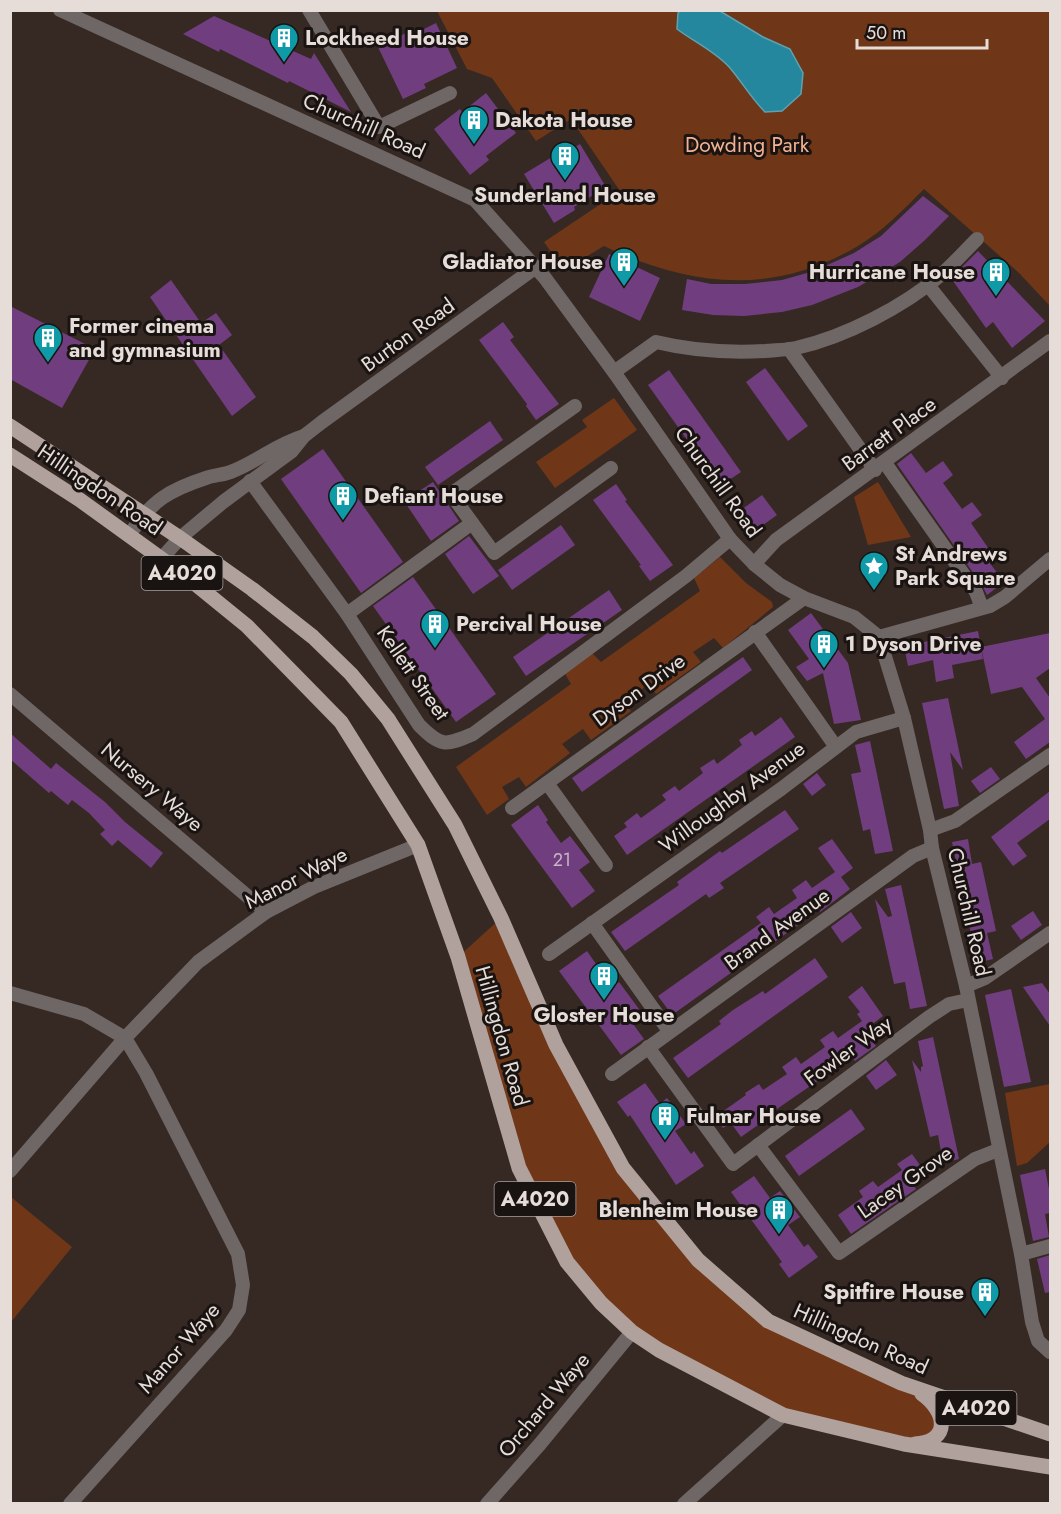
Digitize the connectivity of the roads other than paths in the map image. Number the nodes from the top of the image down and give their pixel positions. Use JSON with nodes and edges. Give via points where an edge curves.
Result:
{"nodes":[{"id":1,"x":60,"y":10,"type":"edge"},
{"id":2,"x":309,"y":10,"type":"edge"},
{"id":3,"x":450,"y":93,"type":"dead end"},
{"id":4,"x":977,"y":238,"type":"dead end"},
{"id":5,"x":536,"y":267,"type":"junction"},
{"id":6,"x":928,"y":285,"type":"junction"},
{"id":7,"x":1050,"y":341,"type":"edge"},
{"id":8,"x":789,"y":349,"type":"junction"},
{"id":9,"x":614,"y":372,"type":"junction"},
{"id":10,"x":1002,"y":378,"type":"junction"},
{"id":11,"x":575,"y":406,"type":"dead end"},
{"id":12,"x":10,"y":426,"type":"edge"},
{"id":13,"x":304,"y":436,"type":"junction"},
{"id":14,"x":10,"y":455,"type":"edge"},
{"id":15,"x":880,"y":466,"type":"junction"},
{"id":16,"x":611,"y":468,"type":"dead end"},
{"id":17,"x":250,"y":481,"type":"junction"},
{"id":18,"x":142,"y":514,"type":"junction"},
{"id":19,"x":472,"y":524,"type":"junction"},
{"id":20,"x":130,"y":534,"type":"junction"},
{"id":21,"x":180,"y":538,"type":"junction"},
{"id":22,"x":730,"y":538,"type":"junction"},
{"id":23,"x":162,"y":558,"type":"junction"},
{"id":24,"x":1050,"y":559,"type":"edge"},
{"id":25,"x":754,"y":564,"type":"junction"},
{"id":26,"x":804,"y":598,"type":"junction"},
{"id":27,"x":982,"y":608,"type":"junction"},
{"id":28,"x":347,"y":614,"type":"junction"},
{"id":29,"x":755,"y":632,"type":"junction"},
{"id":30,"x":879,"y":637,"type":"junction"},
{"id":31,"x":10,"y":694,"type":"edge"},
{"id":32,"x":904,"y":718,"type":"junction"},
{"id":33,"x":836,"y":747,"type":"junction"},
{"id":34,"x":1050,"y":755,"type":"edge"},
{"id":35,"x":547,"y":783,"type":"junction"},
{"id":36,"x":512,"y":808,"type":"dead end"},
{"id":37,"x":930,"y":830,"type":"junction"},
{"id":38,"x":418,"y":845,"type":"junction"},
{"id":39,"x":932,"y":848,"type":"junction"},
{"id":40,"x":606,"y":865,"type":"dead end"},
{"id":41,"x":266,"y":912,"type":"junction"},
{"id":42,"x":592,"y":923,"type":"junction"},
{"id":43,"x":1050,"y":933,"type":"edge"},
{"id":44,"x":549,"y":954,"type":"dead end"},
{"id":45,"x":10,"y":993,"type":"edge"},
{"id":46,"x":967,"y":993,"type":"junction"},
{"id":47,"x":669,"y":1031,"type":"junction"},
{"id":48,"x":125,"y":1038,"type":"junction"},
{"id":49,"x":648,"y":1047,"type":"junction"},
{"id":50,"x":612,"y":1074,"type":"dead end"},
{"id":51,"x":758,"y":1145,"type":"junction"},
{"id":52,"x":998,"y":1150,"type":"junction"},
{"id":53,"x":10,"y":1171,"type":"edge"},
{"id":54,"x":1050,"y":1246,"type":"edge"},
{"id":55,"x":1021,"y":1254,"type":"junction"},
{"id":56,"x":632,"y":1332,"type":"junction"},
{"id":57,"x":1050,"y":1352,"type":"edge"},
{"id":58,"x":901,"y":1383,"type":"junction"},
{"id":59,"x":783,"y":1415,"type":"junction"},
{"id":60,"x":1050,"y":1434,"type":"edge"},
{"id":61,"x":904,"y":1444,"type":"junction"},
{"id":62,"x":1050,"y":1467,"type":"edge"},
{"id":63,"x":70,"y":1503,"type":"edge"},
{"id":64,"x":487,"y":1503,"type":"edge"},
{"id":65,"x":684,"y":1503,"type":"edge"}],
"edges":[{"from":1,"to":5,"type":"street","name":"Churchill Road","via":[[476,200]]},
{"from":2,"to":3,"type":"street","via":[[379,127]]},
{"from":4,"to":6,"type":"street"},
{"from":5,"to":9,"type":"street","name":"Churchill Road"},
{"from":5,"to":13,"type":"street","name":"Burton Road"},
{"from":6,"to":8,"type":"street","via":[[870,320]]},
{"from":6,"to":10,"type":"street"},
{"from":7,"to":10,"type":"street","name":"Barrett Place"},
{"from":8,"to":9,"type":"street","via":[[716,353],[656,342]]},
{"from":8,"to":15,"type":"street"},
{"from":9,"to":22,"type":"street","name":"Churchill Road"},
{"from":10,"to":15,"type":"street","name":"Barrett Place"},
{"from":11,"to":19,"type":"street","via":[[451,494]]},
{"from":12,"to":18,"type":"main road","name":"Hillingdon Road","number":"A4020"},
{"from":13,"to":17,"type":"street","name":"Burton Road","via":[[292,451]]},
{"from":13,"to":18,"type":"street","name":"Burton Road","via":[[231,472],[170,492]]},
{"from":14,"to":20,"type":"main road","name":"Hillingdon Road","number":"A4020"},
{"from":15,"to":25,"type":"street","name":"Barrett Place","via":[[776,540]]},
{"from":15,"to":27,"type":"street","via":[[976,592]]},
{"from":16,"to":19,"type":"street","via":[[494,553]]},
{"from":17,"to":21,"type":"street","name":"Burton Road"},
{"from":17,"to":28,"type":"street","name":"Kellett Street"},
{"from":18,"to":20,"type":"street","name":"Burton Road"},
{"from":18,"to":21,"type":"main road","name":"Hillingdon Road","number":"A4020"},
{"from":19,"to":28,"type":"street"},
{"from":20,"to":23,"type":"main road","name":"Hillingdon Road","number":"A4020"},
{"from":21,"to":23,"type":"street","name":"Burton Road"},
{"from":21,"to":58,"type":"main road","name":"Hillingdon Road","number":"A4020","via":[[314,637],[388,719],[455,825],[501,918],[556,1045],[623,1168],[698,1260],[768,1321]]},
{"from":22,"to":25,"type":"street","name":"Churchill Road"},
{"from":22,"to":28,"type":"street","name":"Kellett Street","via":[[686,576],[472,734],[450,744],[433,739],[419,725]]},
{"from":23,"to":38,"type":"main road","name":"Hillingdon Road","number":"A4020","via":[[247,626],[341,722]]},
{"from":24,"to":27,"type":"street","via":[[1005,597]]},
{"from":25,"to":26,"type":"street","name":"Churchill Road"},
{"from":26,"to":29,"type":"street","name":"Dyson Drive"},
{"from":26,"to":30,"type":"street","name":"Churchill Road","via":[[854,617]]},
{"from":27,"to":30,"type":"street"},
{"from":29,"to":33,"type":"street"},
{"from":29,"to":35,"type":"street","name":"Dyson Drive"},
{"from":30,"to":32,"type":"street","name":"Churchill Road"},
{"from":31,"to":41,"type":"street","name":"Nursery Waye"},
{"from":32,"to":33,"type":"street","name":"Willoughby Avenue","via":[[856,732]]},
{"from":32,"to":37,"type":"street","name":"Churchill Road"},
{"from":33,"to":42,"type":"street","name":"Willoughby Avenue"},
{"from":34,"to":37,"type":"street","via":[[955,821]]},
{"from":35,"to":36,"type":"street","name":"Dyson Drive"},
{"from":35,"to":40,"type":"street"},
{"from":37,"to":39,"type":"street","name":"Churchill Road"},
{"from":38,"to":41,"type":"street","name":"Manor Waye","via":[[314,887]]},
{"from":38,"to":56,"type":"main road","name":"Hillingdon Road","number":"A4020","via":[[458,957],[519,1168],[567,1262]]},
{"from":39,"to":46,"type":"street","name":"Churchill Road"},
{"from":39,"to":47,"type":"street","name":"Brand Avenue","via":[[914,856]]},
{"from":41,"to":48,"type":"street","name":"Manor Waye","via":[[198,962]]},
{"from":42,"to":44,"type":"street","name":"Willoughby Avenue"},
{"from":42,"to":47,"type":"street"},
{"from":43,"to":46,"type":"street","name":"Fowler Way"},
{"from":45,"to":48,"type":"street","name":"Manor Waye","via":[[84,1014]]},
{"from":46,"to":51,"type":"street","name":"Fowler Way"},
{"from":46,"to":52,"type":"street","name":"Churchill Road"},
{"from":47,"to":49,"type":"street","name":"Brand Avenue"},
{"from":48,"to":53,"type":"street"},
{"from":48,"to":63,"type":"street","name":"Manor Waye","via":[[238,1254],[243,1286],[239,1310],[226,1330]]},
{"from":49,"to":50,"type":"street","name":"Brand Avenue"},
{"from":49,"to":51,"type":"street","name":"Fowler Way","via":[[733,1164]]},
{"from":51,"to":52,"type":"street","name":"Lacey Grove","via":[[839,1253],[975,1159]]},
{"from":52,"to":55,"type":"street","name":"Churchill Road"},
{"from":54,"to":55,"type":"street"},
{"from":55,"to":57,"type":"street","name":"Churchill Road","via":[[1032,1322],[1038,1341]]},
{"from":56,"to":59,"type":"main road","name":"Hillingdon Road","number":"A4020"},
{"from":56,"to":64,"type":"street","name":"Orchard Waye"},
{"from":58,"to":60,"type":"main road","name":"Hillingdon Road","number":"A4020"},
{"from":58,"to":61,"type":"main road","number":"A4020","via":[[934,1404],[942,1425],[930,1441]]},
{"from":59,"to":61,"type":"main road","name":"Hillingdon Road","number":"A4020"},
{"from":59,"to":65,"type":"street"},
{"from":61,"to":62,"type":"main road","name":"Hillingdon Road","number":"A4020"}]}
